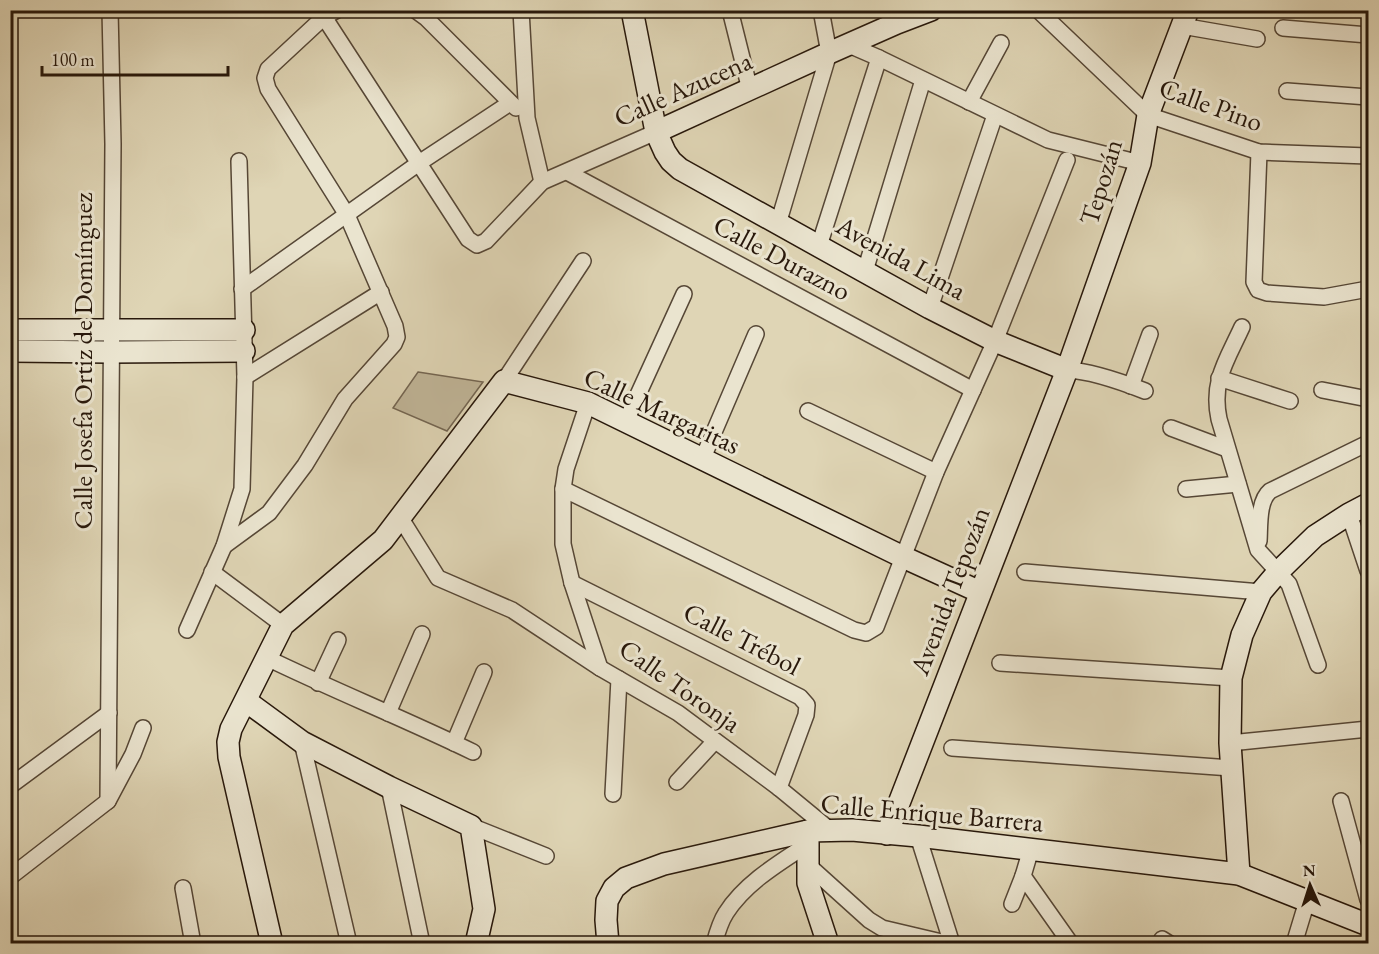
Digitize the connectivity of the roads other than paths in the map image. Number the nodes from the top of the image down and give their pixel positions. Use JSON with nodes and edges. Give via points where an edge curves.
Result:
{"nodes":[{"id":1,"x":110,"y":10,"type":"edge"},
{"id":2,"x":521,"y":10,"type":"edge"},
{"id":3,"x":632,"y":10,"type":"edge"},
{"id":4,"x":730,"y":10,"type":"edge"},
{"id":5,"x":821,"y":10,"type":"edge"},
{"id":6,"x":932,"y":10,"type":"edge"},
{"id":7,"x":1038,"y":10,"type":"edge"},
{"id":8,"x":422,"y":13,"type":"edge"},
{"id":9,"x":324,"y":15,"type":"edge"},
{"id":10,"x":896,"y":17,"type":"edge"},
{"id":11,"x":1185,"y":18,"type":"edge"},
{"id":12,"x":1283,"y":28,"type":"dead end"},
{"id":13,"x":1368,"y":35,"type":"edge"},
{"id":14,"x":1257,"y":39,"type":"dead end"},
{"id":15,"x":1001,"y":43,"type":"dead end"},
{"id":16,"x":839,"y":49,"type":"junction"},
{"id":17,"x":879,"y":58,"type":"junction"},
{"id":18,"x":924,"y":80,"type":"junction"},
{"id":19,"x":750,"y":90,"type":"junction"},
{"id":20,"x":1287,"y":92,"type":"dead end"},
{"id":21,"x":1368,"y":97,"type":"edge"},
{"id":22,"x":969,"y":102,"type":"junction"},
{"id":23,"x":510,"y":103,"type":"junction"},
{"id":24,"x":995,"y":115,"type":"junction"},
{"id":25,"x":1148,"y":116,"type":"junction"},
{"id":26,"x":527,"y":118,"type":"junction"},
{"id":27,"x":656,"y":132,"type":"junction"},
{"id":28,"x":1259,"y":152,"type":"junction"},
{"id":29,"x":1368,"y":156,"type":"edge"},
{"id":30,"x":1067,"y":160,"type":"dead end"},
{"id":31,"x":239,"y":161,"type":"dead end"},
{"id":32,"x":419,"y":163,"type":"junction"},
{"id":33,"x":1140,"y":163,"type":"junction"},
{"id":34,"x":567,"y":172,"type":"junction"},
{"id":35,"x":542,"y":182,"type":"junction"},
{"id":36,"x":347,"y":215,"type":"junction"},
{"id":37,"x":778,"y":224,"type":"junction"},
{"id":38,"x":819,"y":246,"type":"junction"},
{"id":39,"x":583,"y":261,"type":"dead end"},
{"id":40,"x":865,"y":271,"type":"junction"},
{"id":41,"x":242,"y":289,"type":"junction"},
{"id":42,"x":1368,"y":289,"type":"edge"},
{"id":43,"x":381,"y":292,"type":"junction"},
{"id":44,"x":684,"y":294,"type":"dead end"},
{"id":45,"x":930,"y":308,"type":"junction"},
{"id":46,"x":1242,"y":327,"type":"dead end"},
{"id":47,"x":10,"y":330,"type":"edge"},
{"id":48,"x":111,"y":331,"type":"junction"},
{"id":49,"x":756,"y":334,"type":"dead end"},
{"id":50,"x":1150,"y":334,"type":"dead end"},
{"id":51,"x":244,"y":341,"type":"junction"},
{"id":52,"x":995,"y":341,"type":"junction"},
{"id":53,"x":10,"y":351,"type":"edge"},
{"id":54,"x":111,"y":352,"type":"junction"},
{"id":55,"x":1067,"y":370,"type":"junction"},
{"id":56,"x":245,"y":377,"type":"junction"},
{"id":57,"x":1219,"y":378,"type":"junction"},
{"id":58,"x":504,"y":381,"type":"junction"},
{"id":59,"x":973,"y":390,"type":"junction"},
{"id":60,"x":1322,"y":390,"type":"dead end"},
{"id":61,"x":1368,"y":399,"type":"edge"},
{"id":62,"x":1290,"y":401,"type":"dead end"},
{"id":63,"x":588,"y":403,"type":"junction"},
{"id":64,"x":808,"y":411,"type":"dead end"},
{"id":65,"x":626,"y":420,"type":"junction"},
{"id":66,"x":1171,"y":428,"type":"dead end"},
{"id":67,"x":1368,"y":443,"type":"edge"},
{"id":68,"x":1227,"y":449,"type":"junction"},
{"id":69,"x":702,"y":460,"type":"junction"},
{"id":70,"x":936,"y":472,"type":"junction"},
{"id":71,"x":1238,"y":484,"type":"junction"},
{"id":72,"x":564,"y":489,"type":"junction"},
{"id":73,"x":1186,"y":489,"type":"dead end"},
{"id":74,"x":1368,"y":504,"type":"edge"},
{"id":75,"x":1349,"y":514,"type":"junction"},
{"id":76,"x":400,"y":518,"type":"junction"},
{"id":77,"x":224,"y":546,"type":"junction"},
{"id":78,"x":1258,"y":550,"type":"junction"},
{"id":79,"x":903,"y":557,"type":"junction"},
{"id":80,"x":1368,"y":571,"type":"edge"},
{"id":81,"x":212,"y":572,"type":"junction"},
{"id":82,"x":1025,"y":572,"type":"dead end"},
{"id":83,"x":1278,"y":572,"type":"junction"},
{"id":84,"x":572,"y":583,"type":"junction"},
{"id":85,"x":980,"y":592,"type":"junction"},
{"id":86,"x":1261,"y":592,"type":"junction"},
{"id":87,"x":284,"y":625,"type":"junction"},
{"id":88,"x":187,"y":630,"type":"dead end"},
{"id":89,"x":422,"y":634,"type":"dead end"},
{"id":90,"x":338,"y":640,"type":"dead end"},
{"id":91,"x":267,"y":658,"type":"junction"},
{"id":92,"x":1000,"y":663,"type":"dead end"},
{"id":93,"x":1318,"y":665,"type":"dead end"},
{"id":94,"x":600,"y":668,"type":"junction"},
{"id":95,"x":484,"y":672,"type":"dead end"},
{"id":96,"x":1231,"y":678,"type":"junction"},
{"id":97,"x":619,"y":679,"type":"junction"},
{"id":98,"x":318,"y":683,"type":"junction"},
{"id":99,"x":246,"y":701,"type":"junction"},
{"id":100,"x":109,"y":713,"type":"junction"},
{"id":101,"x":388,"y":713,"type":"junction"},
{"id":102,"x":143,"y":728,"type":"dead end"},
{"id":103,"x":1368,"y":729,"type":"edge"},
{"id":104,"x":715,"y":741,"type":"junction"},
{"id":105,"x":302,"y":742,"type":"junction"},
{"id":106,"x":454,"y":742,"type":"junction"},
{"id":107,"x":1230,"y":743,"type":"junction"},
{"id":108,"x":952,"y":748,"type":"dead end"},
{"id":109,"x":473,"y":752,"type":"dead end"},
{"id":110,"x":1231,"y":768,"type":"junction"},
{"id":111,"x":677,"y":782,"type":"dead end"},
{"id":112,"x":10,"y":786,"type":"edge"},
{"id":113,"x":389,"y":787,"type":"junction"},
{"id":114,"x":779,"y":788,"type":"junction"},
{"id":115,"x":613,"y":794,"type":"dead end"},
{"id":116,"x":108,"y":801,"type":"junction"},
{"id":117,"x":1341,"y":801,"type":"dead end"},
{"id":118,"x":471,"y":826,"type":"junction"},
{"id":119,"x":830,"y":830,"type":"junction"},
{"id":120,"x":887,"y":834,"type":"junction"},
{"id":121,"x":918,"y":836,"type":"junction"},
{"id":122,"x":808,"y":837,"type":"junction"},
{"id":123,"x":1031,"y":849,"type":"junction"},
{"id":124,"x":546,"y":856,"type":"dead end"},
{"id":125,"x":808,"y":865,"type":"junction"},
{"id":126,"x":1239,"y":874,"type":"junction"},
{"id":127,"x":1023,"y":876,"type":"junction"},
{"id":128,"x":10,"y":877,"type":"edge"},
{"id":129,"x":183,"y":888,"type":"dead end"},
{"id":130,"x":1368,"y":900,"type":"edge"},
{"id":131,"x":1307,"y":901,"type":"junction"},
{"id":132,"x":1012,"y":904,"type":"dead end"},
{"id":133,"x":1368,"y":925,"type":"edge"},
{"id":134,"x":612,"y":939,"type":"edge"},
{"id":135,"x":193,"y":944,"type":"edge"},
{"id":136,"x":272,"y":944,"type":"edge"},
{"id":137,"x":349,"y":944,"type":"edge"},
{"id":138,"x":422,"y":944,"type":"edge"},
{"id":139,"x":476,"y":944,"type":"edge"},
{"id":140,"x":714,"y":944,"type":"edge"},
{"id":141,"x":828,"y":944,"type":"edge"},
{"id":142,"x":951,"y":944,"type":"edge"},
{"id":143,"x":1071,"y":944,"type":"edge"},
{"id":144,"x":1294,"y":944,"type":"edge"}],
"edges":[{"from":1,"to":48,"type":"street","name":"Calle Josefa Ortiz de Domínguez"},
{"from":2,"to":26,"type":"street"},
{"from":3,"to":27,"type":"street","name":"Avenida Lima"},
{"from":4,"to":19,"type":"street"},
{"from":5,"to":16,"type":"street"},
{"from":6,"to":10,"type":"street","name":"Calle Azucena"},
{"from":7,"to":25,"type":"street","name":"Calle Pino"},
{"from":8,"to":23,"type":"street"},
{"from":9,"to":32,"type":"street"},
{"from":9,"to":36,"type":"street","via":[[268,69],[265,78],[268,89]]},
{"from":10,"to":16,"type":"street","name":"Calle Azucena"},
{"from":11,"to":14,"type":"street"},
{"from":11,"to":25,"type":"street","name":"Tepozán"},
{"from":12,"to":13,"type":"street"},
{"from":15,"to":22,"type":"street"},
{"from":16,"to":17,"type":"street"},
{"from":16,"to":19,"type":"street","name":"Calle Azucena"},
{"from":16,"to":37,"type":"street"},
{"from":17,"to":18,"type":"street"},
{"from":17,"to":38,"type":"street"},
{"from":18,"to":22,"type":"street"},
{"from":18,"to":40,"type":"street"},
{"from":19,"to":27,"type":"street","name":"Calle Azucena"},
{"from":20,"to":21,"type":"street"},
{"from":22,"to":24,"type":"street"},
{"from":23,"to":26,"type":"street"},
{"from":23,"to":32,"type":"street"},
{"from":24,"to":33,"type":"street","via":[[1048,140]]},
{"from":24,"to":45,"type":"street"},
{"from":25,"to":28,"type":"street","name":"Calle Pino"},
{"from":25,"to":33,"type":"street","name":"Tepozán"},
{"from":26,"to":35,"type":"street"},
{"from":27,"to":34,"type":"street","name":"Calle Azucena"},
{"from":27,"to":37,"type":"street","name":"Avenida Lima","via":[[665,152],[680,169]]},
{"from":28,"to":29,"type":"street","name":"Calle Pino"},
{"from":28,"to":42,"type":"street","via":[[1254,282],[1258,290],[1324,297]]},
{"from":30,"to":52,"type":"street"},
{"from":31,"to":41,"type":"street"},
{"from":32,"to":35,"type":"street","name":"Calle Azucena","via":[[468,239],[477,245],[486,241]]},
{"from":32,"to":36,"type":"street"},
{"from":33,"to":55,"type":"street","name":"Tepozán"},
{"from":34,"to":35,"type":"street","name":"Calle Azucena"},
{"from":34,"to":59,"type":"street","name":"Calle Durazno"},
{"from":36,"to":41,"type":"street"},
{"from":36,"to":43,"type":"street"},
{"from":37,"to":38,"type":"street","name":"Avenida Lima"},
{"from":38,"to":40,"type":"street","name":"Avenida Lima"},
{"from":39,"to":58,"type":"street"},
{"from":40,"to":45,"type":"street","name":"Avenida Lima"},
{"from":41,"to":51,"type":"street"},
{"from":43,"to":56,"type":"street"},
{"from":43,"to":77,"type":"street","via":[[395,326],[394,344],[345,399],[305,465],[269,513]]},
{"from":44,"to":65,"type":"street"},
{"from":45,"to":52,"type":"street","name":"Avenida Lima"},
{"from":46,"to":57,"type":"street"},
{"from":47,"to":48,"type":"street"},
{"from":48,"to":51,"type":"street"},
{"from":48,"to":54,"type":"street","name":"Calle Josefa Ortiz de Domínguez"},
{"from":49,"to":69,"type":"street"},
{"from":50,"to":55,"type":"street","name":"Avenida Lima","via":[[1138,389]]},
{"from":51,"to":54,"type":"street"},
{"from":51,"to":56,"type":"street"},
{"from":52,"to":55,"type":"street","name":"Avenida Lima"},
{"from":52,"to":59,"type":"street"},
{"from":53,"to":54,"type":"street"},
{"from":54,"to":100,"type":"street","name":"Calle Josefa Ortiz de Domínguez"},
{"from":55,"to":85,"type":"street","name":"Avenida Tepozán"},
{"from":56,"to":77,"type":"street","via":[[242,489]]},
{"from":57,"to":62,"type":"street"},
{"from":57,"to":68,"type":"street","via":[[1216,403]]},
{"from":58,"to":63,"type":"street","name":"Calle Margaritas"},
{"from":58,"to":76,"type":"street"},
{"from":59,"to":70,"type":"street"},
{"from":60,"to":61,"type":"street"},
{"from":63,"to":65,"type":"street","name":"Calle Margaritas"},
{"from":63,"to":72,"type":"street","name":"Calle Toronja","via":[[566,469]]},
{"from":64,"to":70,"type":"street"},
{"from":65,"to":69,"type":"street","name":"Calle Margaritas"},
{"from":66,"to":68,"type":"street"},
{"from":67,"to":78,"type":"street","via":[[1265,495]]},
{"from":68,"to":71,"type":"street"},
{"from":69,"to":79,"type":"street","name":"Calle Margaritas"},
{"from":70,"to":79,"type":"street"},
{"from":71,"to":73,"type":"street"},
{"from":71,"to":78,"type":"street"},
{"from":72,"to":79,"type":"street","via":[[866,633],[876,627]]},
{"from":72,"to":84,"type":"street","name":"Calle Toronja","via":[[563,544]]},
{"from":74,"to":75,"type":"street"},
{"from":75,"to":80,"type":"street"},
{"from":75,"to":83,"type":"street","via":[[1315,536]]},
{"from":76,"to":87,"type":"street","via":[[383,540]]},
{"from":76,"to":94,"type":"street","via":[[438,578],[512,610]]},
{"from":77,"to":81,"type":"street"},
{"from":78,"to":83,"type":"street"},
{"from":79,"to":85,"type":"street","name":"Calle Margaritas"},
{"from":81,"to":87,"type":"street"},
{"from":81,"to":88,"type":"street"},
{"from":82,"to":86,"type":"street"},
{"from":83,"to":86,"type":"street"},
{"from":83,"to":93,"type":"street","via":[[1289,584]]},
{"from":84,"to":94,"type":"street","name":"Calle Toronja"},
{"from":84,"to":114,"type":"street","name":"Calle Trébol","via":[[800,697],[807,705],[806,715]]},
{"from":85,"to":120,"type":"street","name":"Avenida Tepozán"},
{"from":86,"to":96,"type":"street","via":[[1242,634]]},
{"from":87,"to":91,"type":"street"},
{"from":89,"to":101,"type":"street"},
{"from":90,"to":98,"type":"street"},
{"from":91,"to":98,"type":"street"},
{"from":91,"to":99,"type":"street"},
{"from":92,"to":96,"type":"street"},
{"from":94,"to":97,"type":"street","name":"Calle Toronja"},
{"from":95,"to":106,"type":"street"},
{"from":96,"to":107,"type":"street"},
{"from":97,"to":104,"type":"street","name":"Calle Toronja","via":[[678,713]]},
{"from":97,"to":115,"type":"street"},
{"from":98,"to":101,"type":"street"},
{"from":99,"to":105,"type":"street"},
{"from":99,"to":136,"type":"street","via":[[231,729],[229,757]]},
{"from":100,"to":112,"type":"street"},
{"from":100,"to":116,"type":"street","name":"Calle Josefa Ortiz de Domínguez"},
{"from":101,"to":106,"type":"street"},
{"from":102,"to":116,"type":"street"},
{"from":103,"to":107,"type":"street"},
{"from":104,"to":111,"type":"street"},
{"from":104,"to":114,"type":"street","name":"Calle Toronja"},
{"from":105,"to":113,"type":"street"},
{"from":105,"to":137,"type":"street"},
{"from":106,"to":109,"type":"street"},
{"from":107,"to":110,"type":"street"},
{"from":108,"to":110,"type":"street"},
{"from":110,"to":126,"type":"street"},
{"from":113,"to":118,"type":"street"},
{"from":113,"to":138,"type":"street"},
{"from":114,"to":119,"type":"street","name":"Calle Toronja"},
{"from":116,"to":128,"type":"street"},
{"from":117,"to":130,"type":"street"},
{"from":118,"to":124,"type":"street"},
{"from":118,"to":139,"type":"street","via":[[484,909]]},
{"from":119,"to":120,"type":"street","name":"Calle Enrique Barrera"},
{"from":119,"to":122,"type":"street","name":"Calle Enrique Barrera"},
{"from":120,"to":121,"type":"street","name":"Calle Enrique Barrera"},
{"from":121,"to":123,"type":"street","name":"Calle Enrique Barrera"},
{"from":121,"to":142,"type":"street"},
{"from":122,"to":125,"type":"street"},
{"from":122,"to":134,"type":"street","name":"Calle Enrique Barrera","via":[[664,864],[626,878],[607,901],[606,920]]},
{"from":122,"to":140,"type":"street","via":[[737,898],[726,912]]},
{"from":123,"to":126,"type":"street","name":"Calle Enrique Barrera"},
{"from":123,"to":127,"type":"street"},
{"from":125,"to":141,"type":"street","via":[[808,883]]},
{"from":125,"to":142,"type":"street","via":[[882,928]]},
{"from":126,"to":131,"type":"street","name":"Calle Enrique Barrera"},
{"from":127,"to":132,"type":"street"},
{"from":127,"to":143,"type":"street"},
{"from":129,"to":135,"type":"street"},
{"from":131,"to":133,"type":"street","name":"Calle Enrique Barrera"},
{"from":131,"to":144,"type":"street"}]}
